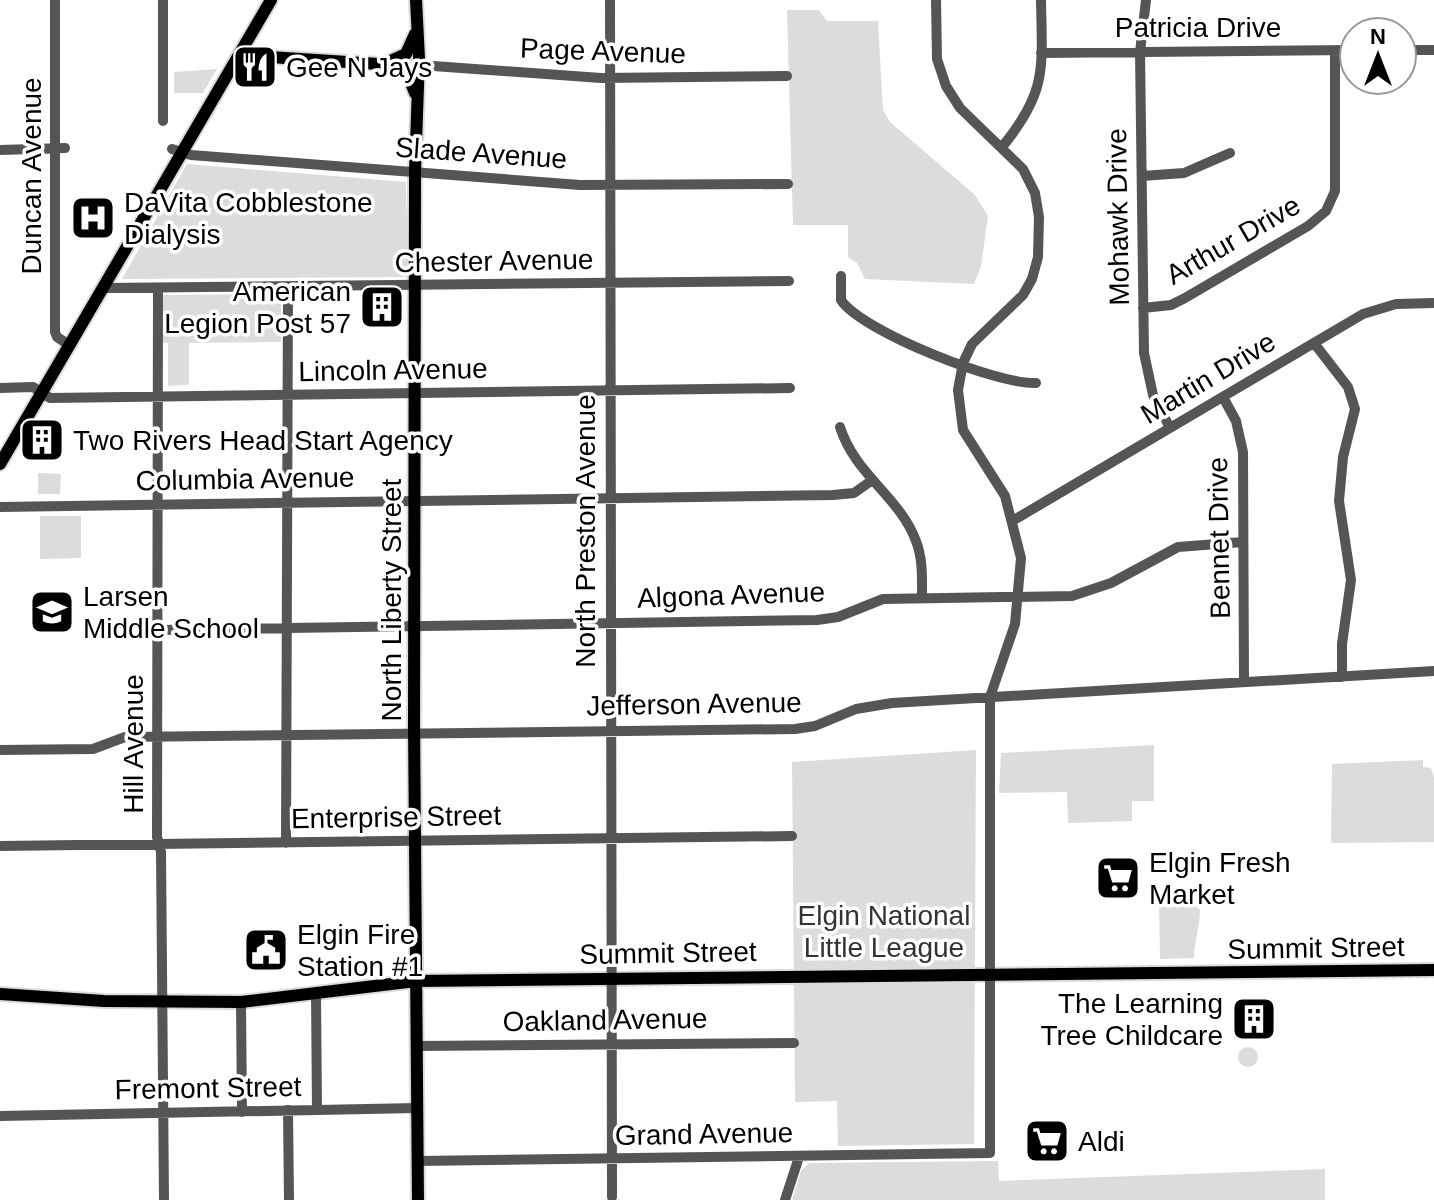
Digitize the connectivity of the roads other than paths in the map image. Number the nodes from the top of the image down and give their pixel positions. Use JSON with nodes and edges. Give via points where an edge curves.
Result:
{"nodes":[{"id":1,"x":55,"y":0,"type":"edge"},
{"id":2,"x":163,"y":0,"type":"edge"},
{"id":3,"x":271,"y":0,"type":"edge"},
{"id":4,"x":416,"y":0,"type":"edge"},
{"id":5,"x":610,"y":0,"type":"edge"},
{"id":6,"x":936,"y":0,"type":"edge"},
{"id":7,"x":1041,"y":0,"type":"edge"},
{"id":8,"x":1146,"y":0,"type":"edge"},
{"id":9,"x":416,"y":28,"type":"junction"},
{"id":10,"x":253,"y":29,"type":"junction"},
{"id":11,"x":1335,"y":51,"type":"junction"},
{"id":12,"x":1338,"y":51,"type":"edge"},
{"id":13,"x":1140,"y":52,"type":"junction"},
{"id":14,"x":1041,"y":53,"type":"junction"},
{"id":15,"x":239,"y":55,"type":"junction"},
{"id":16,"x":265,"y":55,"type":"junction"},
{"id":17,"x":386,"y":63,"type":"junction"},
{"id":18,"x":419,"y":65,"type":"junction"},
{"id":19,"x":787,"y":76,"type":"dead end"},
{"id":20,"x":610,"y":79,"type":"junction"},
{"id":21,"x":416,"y":95,"type":"junction"},
{"id":22,"x":163,"y":121,"type":"dead end"},
{"id":23,"x":1002,"y":147,"type":"junction"},
{"id":24,"x":60,"y":148,"type":"junction"},
{"id":25,"x":0,"y":150,"type":"edge"},
{"id":26,"x":177,"y":150,"type":"junction"},
{"id":27,"x":1230,"y":153,"type":"dead end"},
{"id":28,"x":415,"y":172,"type":"junction"},
{"id":29,"x":1142,"y":176,"type":"junction"},
{"id":30,"x":788,"y":184,"type":"dead end"},
{"id":31,"x":610,"y":185,"type":"junction"},
{"id":32,"x":841,"y":276,"type":"dead end"},
{"id":33,"x":789,"y":281,"type":"dead end"},
{"id":34,"x":610,"y":283,"type":"junction"},
{"id":35,"x":415,"y":286,"type":"junction"},
{"id":36,"x":288,"y":287,"type":"junction"},
{"id":37,"x":102,"y":288,"type":"junction"},
{"id":38,"x":158,"y":288,"type":"junction"},
{"id":39,"x":1434,"y":303,"type":"edge"},
{"id":40,"x":1143,"y":308,"type":"junction"},
{"id":41,"x":1314,"y":343,"type":"junction"},
{"id":42,"x":69,"y":345,"type":"junction"},
{"id":43,"x":963,"y":365,"type":"junction"},
{"id":44,"x":1036,"y":383,"type":"dead end"},
{"id":45,"x":0,"y":388,"type":"edge"},
{"id":46,"x":790,"y":388,"type":"dead end"},
{"id":47,"x":609,"y":390,"type":"junction"},
{"id":48,"x":40,"y":393,"type":"junction"},
{"id":49,"x":414,"y":394,"type":"junction"},
{"id":50,"x":287,"y":395,"type":"junction"},
{"id":51,"x":157,"y":396,"type":"junction"},
{"id":52,"x":1223,"y":397,"type":"junction"},
{"id":53,"x":840,"y":427,"type":"dead end"},
{"id":54,"x":1170,"y":428,"type":"junction"},
{"id":55,"x":0,"y":464,"type":"edge"},
{"id":56,"x":871,"y":481,"type":"junction"},
{"id":57,"x":609,"y":497,"type":"junction"},
{"id":58,"x":415,"y":501,"type":"junction"},
{"id":59,"x":286,"y":502,"type":"junction"},
{"id":60,"x":157,"y":504,"type":"junction"},
{"id":61,"x":0,"y":507,"type":"edge"},
{"id":62,"x":1014,"y":520,"type":"junction"},
{"id":63,"x":1243,"y":542,"type":"junction"},
{"id":64,"x":1019,"y":596,"type":"junction"},
{"id":65,"x":922,"y":597,"type":"junction"},
{"id":66,"x":609,"y":623,"type":"junction"},
{"id":67,"x":414,"y":626,"type":"junction"},
{"id":68,"x":285,"y":627,"type":"junction"},
{"id":69,"x":157,"y":630,"type":"junction"},
{"id":70,"x":1434,"y":671,"type":"edge"},
{"id":71,"x":1342,"y":677,"type":"junction"},
{"id":72,"x":1244,"y":682,"type":"junction"},
{"id":73,"x":990,"y":697,"type":"junction"},
{"id":74,"x":609,"y":730,"type":"junction"},
{"id":75,"x":414,"y":733,"type":"junction"},
{"id":76,"x":285,"y":735,"type":"junction"},
{"id":77,"x":157,"y":737,"type":"junction"},
{"id":78,"x":0,"y":750,"type":"edge"},
{"id":79,"x":792,"y":836,"type":"dead end"},
{"id":80,"x":610,"y":837,"type":"junction"},
{"id":81,"x":415,"y":840,"type":"junction"},
{"id":82,"x":286,"y":843,"type":"junction"},
{"id":83,"x":159,"y":844,"type":"junction"},
{"id":84,"x":0,"y":846,"type":"edge"},
{"id":85,"x":1434,"y":970,"type":"edge"},
{"id":86,"x":991,"y":976,"type":"junction"},
{"id":87,"x":611,"y":978,"type":"junction"},
{"id":88,"x":416,"y":981,"type":"junction"},
{"id":89,"x":316,"y":993,"type":"junction"},
{"id":90,"x":0,"y":994,"type":"edge"},
{"id":91,"x":241,"y":1002,"type":"junction"},
{"id":92,"x":163,"y":1003,"type":"junction"},
{"id":93,"x":794,"y":1043,"type":"dead end"},
{"id":94,"x":611,"y":1044,"type":"junction"},
{"id":95,"x":416,"y":1046,"type":"junction"},
{"id":96,"x":317,"y":1105,"type":"junction"},
{"id":97,"x":417,"y":1108,"type":"junction"},
{"id":98,"x":288,"y":1110,"type":"junction"},
{"id":99,"x":242,"y":1112,"type":"junction"},
{"id":100,"x":163,"y":1113,"type":"junction"},
{"id":101,"x":0,"y":1116,"type":"edge"},
{"id":102,"x":799,"y":1157,"type":"junction"},
{"id":103,"x":611,"y":1159,"type":"junction"},
{"id":104,"x":418,"y":1161,"type":"junction"},
{"id":105,"x":612,"y":1197,"type":"dead end"},
{"id":106,"x":164,"y":1200,"type":"edge"},
{"id":107,"x":289,"y":1200,"type":"edge"},
{"id":108,"x":418,"y":1200,"type":"edge"},
{"id":109,"x":785,"y":1200,"type":"edge"}],
"edges":[{"from":1,"to":24,"type":"street","name":"Duncan Avenue"},
{"from":2,"to":22,"type":"street"},
{"from":3,"to":10,"type":"main road"},
{"from":4,"to":9,"type":"main road","name":"North Liberty Street"},
{"from":5,"to":20,"type":"street","name":"North Preston Avenue"},
{"from":6,"to":23,"type":"street","via":[[937,59],[946,86],[960,108]]},
{"from":7,"to":14,"type":"street"},
{"from":8,"to":13,"type":"street","name":"Mohawk Drive"},
{"from":9,"to":17,"type":"main road","via":[[410,51]]},
{"from":9,"to":18,"type":"main road","name":"North Liberty Street"},
{"from":10,"to":15,"type":"main road"},
{"from":10,"to":16,"type":"main road"},
{"from":11,"to":12,"type":"street","name":"Patricia Drive"},
{"from":11,"to":13,"type":"street","name":"Patricia Drive"},
{"from":11,"to":40,"type":"street","name":"Arthur Drive","via":[[1336,179],[1326,211],[1185,298]]},
{"from":13,"to":14,"type":"street","name":"Patricia Drive"},
{"from":13,"to":29,"type":"street","name":"Mohawk Drive"},
{"from":14,"to":23,"type":"street","via":[[1034,103]]},
{"from":15,"to":16,"type":"main road"},
{"from":15,"to":26,"type":"main road"},
{"from":16,"to":17,"type":"main road"},
{"from":17,"to":21,"type":"main road","via":[[407,73]]},
{"from":18,"to":20,"type":"street","name":"Page Avenue"},
{"from":18,"to":21,"type":"main road","name":"North Liberty Street"},
{"from":19,"to":20,"type":"street","name":"Page Avenue"},
{"from":20,"to":31,"type":"street","name":"North Preston Avenue"},
{"from":21,"to":28,"type":"main road","name":"North Liberty Street"},
{"from":23,"to":43,"type":"street","via":[[1023,169],[1035,193],[1038,257],[1023,295],[980,335]]},
{"from":24,"to":25,"type":"street"},
{"from":24,"to":42,"type":"street","name":"Duncan Avenue","via":[[55,332]]},
{"from":26,"to":28,"type":"street","name":"Slade Avenue"},
{"from":26,"to":37,"type":"main road"},
{"from":27,"to":29,"type":"street","via":[[1189,172]]},
{"from":28,"to":31,"type":"street","name":"Slade Avenue"},
{"from":28,"to":35,"type":"main road","name":"North Liberty Street"},
{"from":29,"to":40,"type":"street","name":"Mohawk Drive"},
{"from":30,"to":31,"type":"street","name":"Slade Avenue"},
{"from":31,"to":34,"type":"street","name":"North Preston Avenue"},
{"from":32,"to":43,"type":"street","via":[[839,297],[855,316]]},
{"from":33,"to":34,"type":"street","name":"Chester Avenue"},
{"from":34,"to":35,"type":"street","name":"Chester Avenue"},
{"from":34,"to":47,"type":"street","name":"North Preston Avenue"},
{"from":35,"to":36,"type":"street","name":"Chester Avenue"},
{"from":35,"to":49,"type":"main road","name":"North Liberty Street"},
{"from":36,"to":38,"type":"street","name":"Chester Avenue"},
{"from":36,"to":50,"type":"street"},
{"from":37,"to":38,"type":"street","name":"Chester Avenue"},
{"from":37,"to":42,"type":"main road"},
{"from":38,"to":51,"type":"street","name":"Hill Avenue"},
{"from":39,"to":41,"type":"street","name":"Martin Drive","via":[[1373,310]]},
{"from":40,"to":54,"type":"street","name":"Mohawk Drive","via":[[1147,373]]},
{"from":41,"to":52,"type":"street","name":"Martin Drive"},
{"from":41,"to":71,"type":"street","via":[[1348,387],[1355,409],[1339,501],[1351,580]]},
{"from":42,"to":48,"type":"main road"},
{"from":43,"to":44,"type":"street","via":[[1001,379]]},
{"from":43,"to":62,"type":"street","via":[[958,394],[962,424]]},
{"from":45,"to":48,"type":"street","name":"Lincoln Avenue","via":[[33,387]]},
{"from":46,"to":47,"type":"street","name":"Lincoln Avenue"},
{"from":47,"to":49,"type":"street","name":"Lincoln Avenue"},
{"from":47,"to":57,"type":"street","name":"North Preston Avenue"},
{"from":48,"to":51,"type":"street","name":"Lincoln Avenue","via":[[50,398]]},
{"from":48,"to":55,"type":"main road"},
{"from":49,"to":50,"type":"street","name":"Lincoln Avenue"},
{"from":49,"to":58,"type":"main road","name":"North Liberty Street"},
{"from":50,"to":51,"type":"street","name":"Lincoln Avenue"},
{"from":50,"to":59,"type":"street"},
{"from":51,"to":60,"type":"street","name":"Hill Avenue"},
{"from":52,"to":54,"type":"street","name":"Martin Drive"},
{"from":52,"to":63,"type":"street","name":"Bennet Drive","via":[[1242,444]]},
{"from":53,"to":56,"type":"street","via":[[852,458]]},
{"from":54,"to":62,"type":"street","name":"Martin Drive"},
{"from":56,"to":57,"type":"street","name":"Columbia Avenue","via":[[854,493],[833,495]]},
{"from":56,"to":65,"type":"street","via":[[915,538],[922,562]]},
{"from":57,"to":58,"type":"street","name":"Columbia Avenue"},
{"from":57,"to":66,"type":"street","name":"North Preston Avenue"},
{"from":58,"to":59,"type":"street","name":"Columbia Avenue"},
{"from":58,"to":67,"type":"main road","name":"North Liberty Street"},
{"from":59,"to":60,"type":"street","name":"Columbia Avenue"},
{"from":59,"to":68,"type":"street"},
{"from":60,"to":61,"type":"street","name":"Columbia Avenue"},
{"from":60,"to":69,"type":"street","name":"Hill Avenue"},
{"from":62,"to":64,"type":"street","via":[[1021,558]]},
{"from":63,"to":64,"type":"street","name":"Algona Avenue","via":[[1178,547],[1078,595]]},
{"from":63,"to":72,"type":"street","name":"Bennet Drive"},
{"from":64,"to":65,"type":"street","name":"Algona Avenue"},
{"from":64,"to":73,"type":"street"},
{"from":65,"to":66,"type":"street","name":"Algona Avenue","via":[[878,600],[817,620]]},
{"from":66,"to":67,"type":"street","name":"Algona Avenue"},
{"from":66,"to":74,"type":"street","name":"North Preston Avenue"},
{"from":67,"to":68,"type":"street","name":"Algona Avenue"},
{"from":67,"to":75,"type":"main road","name":"North Liberty Street"},
{"from":68,"to":69,"type":"street","name":"Algona Avenue"},
{"from":68,"to":76,"type":"street"},
{"from":69,"to":77,"type":"street","name":"Hill Avenue"},
{"from":70,"to":71,"type":"street","name":"Jefferson Avenue"},
{"from":71,"to":72,"type":"street","name":"Jefferson Avenue"},
{"from":72,"to":73,"type":"street","name":"Jefferson Avenue"},
{"from":73,"to":74,"type":"street","name":"Jefferson Avenue","via":[[873,705],[806,728]]},
{"from":73,"to":86,"type":"street"},
{"from":74,"to":75,"type":"street","name":"Jefferson Avenue"},
{"from":74,"to":80,"type":"street","name":"North Preston Avenue"},
{"from":75,"to":76,"type":"street","name":"Jefferson Avenue"},
{"from":75,"to":81,"type":"main road","name":"North Liberty Street"},
{"from":76,"to":77,"type":"street","name":"Jefferson Avenue"},
{"from":76,"to":82,"type":"street"},
{"from":77,"to":78,"type":"street","name":"Jefferson Avenue","via":[[122,737],[93,749]]},
{"from":77,"to":83,"type":"street","name":"Hill Avenue"},
{"from":79,"to":80,"type":"street","name":"Enterprise Street"},
{"from":80,"to":81,"type":"street","name":"Enterprise Street"},
{"from":80,"to":87,"type":"street","name":"North Preston Avenue"},
{"from":81,"to":82,"type":"street","name":"Enterprise Street"},
{"from":81,"to":88,"type":"main road","name":"North Liberty Street"},
{"from":82,"to":83,"type":"street","name":"Enterprise Street"},
{"from":83,"to":84,"type":"street","name":"Enterprise Street"},
{"from":83,"to":92,"type":"street","name":"Hill Avenue"},
{"from":85,"to":86,"type":"main road","name":"Summit Street"},
{"from":86,"to":87,"type":"main road","name":"Summit Street"},
{"from":86,"to":102,"type":"street","name":"Grand Avenue","via":[[990,1153]]},
{"from":87,"to":88,"type":"main road","name":"Summit Street"},
{"from":87,"to":94,"type":"street","name":"North Preston Avenue"},
{"from":88,"to":89,"type":"main road","name":"Summit Street"},
{"from":88,"to":95,"type":"main road","name":"North Liberty Street"},
{"from":89,"to":91,"type":"main road","name":"Summit Street"},
{"from":89,"to":96,"type":"street"},
{"from":90,"to":92,"type":"main road","name":"Summit Street"},
{"from":91,"to":92,"type":"main road","name":"Summit Street"},
{"from":91,"to":99,"type":"street"},
{"from":92,"to":100,"type":"street","name":"Hill Avenue"},
{"from":93,"to":94,"type":"street","name":"Oakland Avenue"},
{"from":94,"to":95,"type":"street","name":"Oakland Avenue"},
{"from":94,"to":103,"type":"street","name":"North Preston Avenue"},
{"from":95,"to":97,"type":"main road","name":"North Liberty Street"},
{"from":96,"to":97,"type":"street","name":"Fremont Street"},
{"from":96,"to":98,"type":"street","name":"Fremont Street"},
{"from":97,"to":104,"type":"main road","name":"North Liberty Street"},
{"from":98,"to":99,"type":"street","name":"Fremont Street"},
{"from":98,"to":107,"type":"street"},
{"from":99,"to":100,"type":"street","name":"Fremont Street"},
{"from":100,"to":101,"type":"street","name":"Fremont Street"},
{"from":100,"to":106,"type":"street","name":"Hill Avenue"},
{"from":102,"to":103,"type":"street","name":"Grand Avenue"},
{"from":102,"to":109,"type":"street"},
{"from":103,"to":104,"type":"street","name":"Grand Avenue"},
{"from":103,"to":105,"type":"street","name":"North Preston Avenue"},
{"from":104,"to":108,"type":"main road","name":"North Liberty Street"}]}
